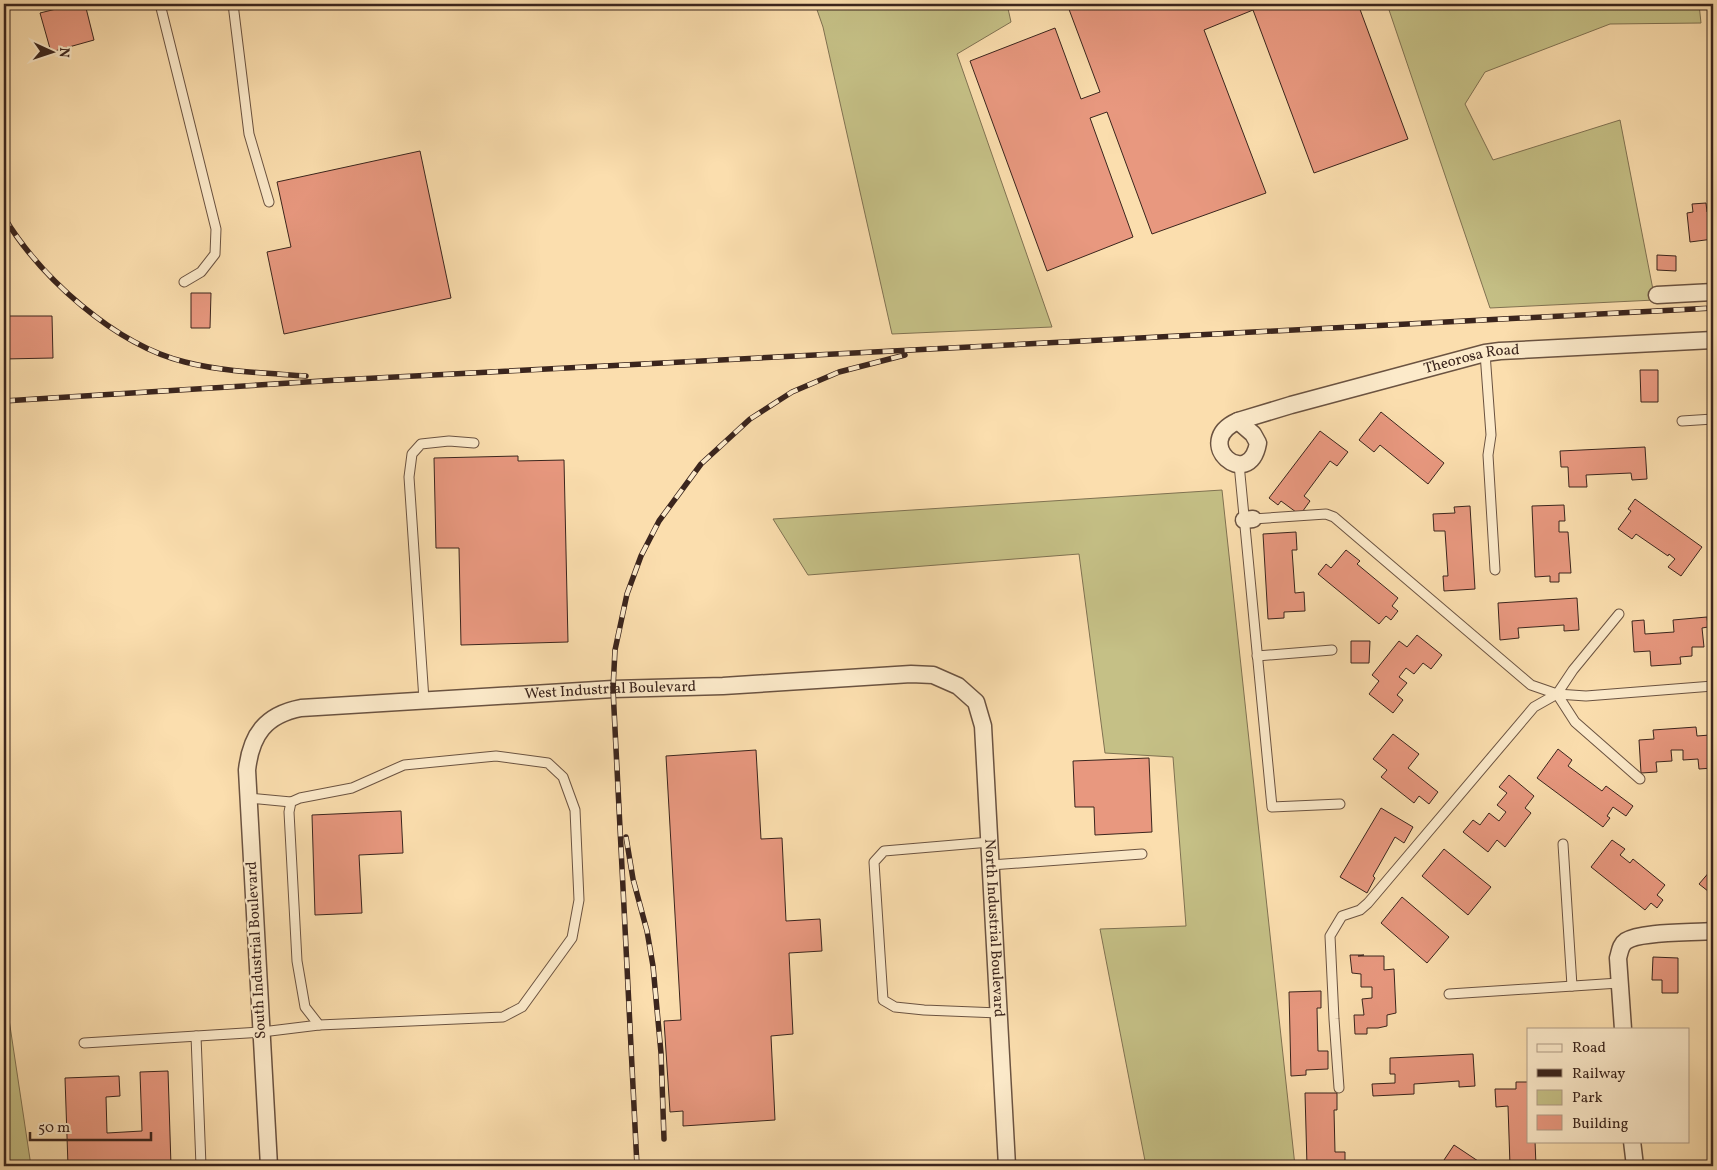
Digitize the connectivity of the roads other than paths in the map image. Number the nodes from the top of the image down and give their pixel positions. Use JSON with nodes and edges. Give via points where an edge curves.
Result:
{"nodes":[{"id":1,"x":160,"y":4,"type":"edge"},
{"id":2,"x":232,"y":4,"type":"edge"},
{"id":3,"x":269,"y":202,"type":"dead end"},
{"id":4,"x":184,"y":282,"type":"dead end"},
{"id":5,"x":1713,"y":292,"type":"edge"},
{"id":6,"x":1657,"y":295,"type":"dead end"},
{"id":7,"x":1713,"y":340,"type":"edge"},
{"id":8,"x":1485,"y":353,"type":"junction"},
{"id":9,"x":1713,"y":419,"type":"edge"},
{"id":10,"x":1238,"y":421,"type":"junction"},
{"id":11,"x":1682,"y":421,"type":"dead end"},
{"id":12,"x":474,"y":443,"type":"dead end"},
{"id":13,"x":1239,"y":464,"type":"junction"},
{"id":14,"x":1248,"y":519,"type":"junction"},
{"id":15,"x":1495,"y":570,"type":"dead end"},
{"id":16,"x":1619,"y":614,"type":"dead end"},
{"id":17,"x":1332,"y":650,"type":"dead end"},
{"id":18,"x":1257,"y":656,"type":"junction"},
{"id":19,"x":1713,"y":686,"type":"edge"},
{"id":20,"x":967,"y":694,"type":"joint"},
{"id":21,"x":1557,"y":694,"type":"junction"},
{"id":22,"x":424,"y":700,"type":"junction"},
{"id":23,"x":257,"y":735,"type":"joint"},
{"id":24,"x":1640,"y":779,"type":"dead end"},
{"id":25,"x":249,"y":798,"type":"junction"},
{"id":26,"x":291,"y":802,"type":"junction"},
{"id":27,"x":1340,"y":804,"type":"dead end"},
{"id":28,"x":990,"y":842,"type":"junction"},
{"id":29,"x":1563,"y":844,"type":"dead end"},
{"id":30,"x":1142,"y":854,"type":"dead end"},
{"id":31,"x":991,"y":865,"type":"junction"},
{"id":32,"x":1713,"y":931,"type":"edge"},
{"id":33,"x":1619,"y":984,"type":"junction"},
{"id":34,"x":1572,"y":986,"type":"junction"},
{"id":35,"x":1449,"y":994,"type":"dead end"},
{"id":36,"x":999,"y":1013,"type":"junction"},
{"id":37,"x":319,"y":1025,"type":"junction"},
{"id":38,"x":1623,"y":1028,"type":"edge"},
{"id":39,"x":262,"y":1032,"type":"junction"},
{"id":40,"x":196,"y":1036,"type":"junction"},
{"id":41,"x":84,"y":1043,"type":"dead end"},
{"id":42,"x":1339,"y":1088,"type":"dead end"},
{"id":43,"x":1632,"y":1142,"type":"edge"},
{"id":44,"x":201,"y":1166,"type":"edge"},
{"id":45,"x":269,"y":1166,"type":"edge"},
{"id":46,"x":1007,"y":1166,"type":"edge"},
{"id":47,"x":1635,"y":1166,"type":"edge"}],
"edges":[{"from":1,"to":4,"type":"lane","via":[[216,229],[215,254],[201,272]]},
{"from":2,"to":3,"type":"lane","via":[[249,134]]},
{"from":5,"to":6,"type":"street"},
{"from":7,"to":8,"type":"street","name":"Theorosa Road"},
{"from":8,"to":10,"type":"street","name":"Theorosa Road"},
{"from":8,"to":15,"type":"lane","via":[[1492,434],[1488,455]]},
{"from":9,"to":11,"type":"lane"},
{"from":10,"to":13,"type":"street","via":[[1258,443],[1254,456]]},
{"from":10,"to":13,"type":"street","via":[[1224,431],[1219,448],[1227,461]]},
{"from":12,"to":22,"type":"lane","via":[[421,444],[412,454],[408,477]]},
{"from":13,"to":14,"type":"lane"},
{"from":14,"to":18,"type":"lane"},
{"from":14,"to":21,"type":"lane","via":[[1326,514],[1334,517],[1531,685]]},
{"from":16,"to":21,"type":"lane"},
{"from":17,"to":18,"type":"lane"},
{"from":18,"to":27,"type":"lane","via":[[1272,807]]},
{"from":19,"to":21,"type":"lane","via":[[1586,696]]},
{"from":20,"to":22,"type":"street","name":"West Industrial Boulevard","via":[[958,686],[933,675],[911,674]]},
{"from":20,"to":28,"type":"street","name":"North Industrial Boulevard","via":[[976,702],[984,726]]},
{"from":21,"to":24,"type":"lane","via":[[1575,722]]},
{"from":21,"to":42,"type":"lane","via":[[1534,707],[1368,903],[1360,910],[1342,916],[1330,936]]},
{"from":22,"to":23,"type":"street","name":"West Industrial Boulevard","via":[[285,711],[269,721]]},
{"from":23,"to":25,"type":"street","name":"South Industrial Boulevard","via":[[249,753]]},
{"from":25,"to":26,"type":"lane"},
{"from":25,"to":39,"type":"street","name":"South Industrial Boulevard"},
{"from":26,"to":37,"type":"lane","via":[[297,961],[306,1007]]},
{"from":26,"to":37,"type":"lane","via":[[352,788],[404,765],[496,756],[548,763],[563,777],[574,810],[579,900],[572,938],[522,1007],[503,1017]]},
{"from":28,"to":31,"type":"street","name":"North Industrial Boulevard"},
{"from":28,"to":36,"type":"lane","via":[[884,851],[874,862],[883,1000],[895,1007]]},
{"from":29,"to":34,"type":"lane"},
{"from":30,"to":31,"type":"lane"},
{"from":31,"to":36,"type":"street","name":"North Industrial Boulevard"},
{"from":32,"to":33,"type":"street","via":[[1629,939],[1622,945],[1618,958]]},
{"from":33,"to":34,"type":"lane"},
{"from":33,"to":38,"type":"street"},
{"from":34,"to":35,"type":"lane"},
{"from":36,"to":46,"type":"street","name":"North Industrial Boulevard"},
{"from":37,"to":39,"type":"lane"},
{"from":39,"to":40,"type":"lane"},
{"from":39,"to":45,"type":"street","name":"South Industrial Boulevard"},
{"from":40,"to":41,"type":"lane"},
{"from":40,"to":44,"type":"lane"},
{"from":43,"to":47,"type":"street"}]}
